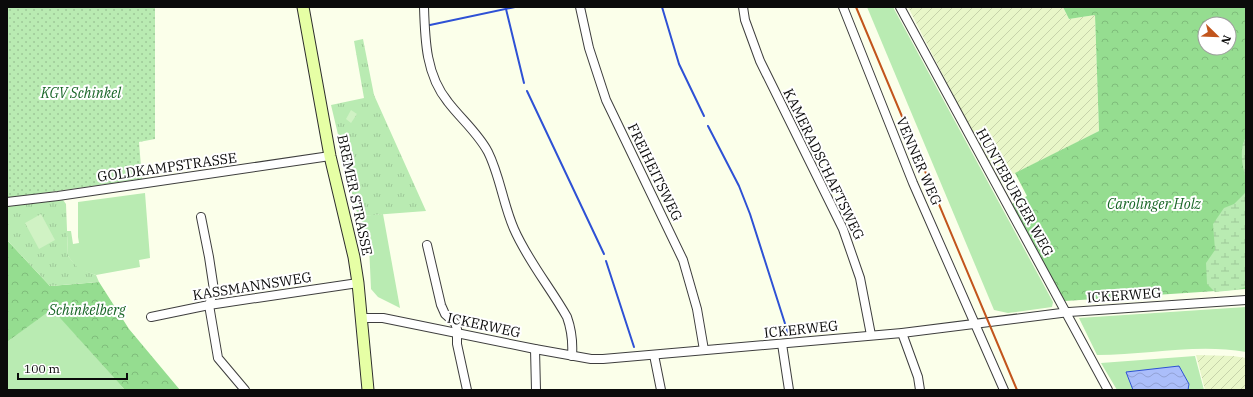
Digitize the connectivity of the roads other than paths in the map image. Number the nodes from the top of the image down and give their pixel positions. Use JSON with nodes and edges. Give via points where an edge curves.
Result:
{"nodes":[{"id":1,"x":303,"y":7,"type":"edge"},
{"id":2,"x":424,"y":7,"type":"edge"},
{"id":3,"x":580,"y":7,"type":"edge"},
{"id":4,"x":743,"y":7,"type":"edge"},
{"id":5,"x":843,"y":7,"type":"edge"},
{"id":6,"x":900,"y":7,"type":"edge"},
{"id":7,"x":330,"y":156,"type":"junction"},
{"id":8,"x":7,"y":202,"type":"edge"},
{"id":9,"x":201,"y":217,"type":"dead end"},
{"id":10,"x":427,"y":246,"type":"dead end"},
{"id":11,"x":358,"y":283,"type":"junction"},
{"id":12,"x":1246,"y":300,"type":"edge"},
{"id":13,"x":209,"y":305,"type":"junction"},
{"id":14,"x":1066,"y":312,"type":"junction"},
{"id":15,"x":151,"y":316,"type":"dead end"},
{"id":16,"x":361,"y":318,"type":"junction"},
{"id":17,"x":976,"y":324,"type":"junction"},
{"id":18,"x":902,"y":332,"type":"junction"},
{"id":19,"x":458,"y":334,"type":"junction"},
{"id":20,"x":871,"y":335,"type":"junction"},
{"id":21,"x":782,"y":344,"type":"junction"},
{"id":22,"x":535,"y":350,"type":"junction"},
{"id":23,"x":704,"y":350,"type":"junction"},
{"id":24,"x":654,"y":355,"type":"junction"},
{"id":25,"x":572,"y":356,"type":"junction"},
{"id":26,"x":245,"y":390,"type":"edge"},
{"id":27,"x":368,"y":390,"type":"edge"},
{"id":28,"x":466,"y":390,"type":"edge"},
{"id":29,"x":536,"y":390,"type":"edge"},
{"id":30,"x":661,"y":390,"type":"edge"},
{"id":31,"x":789,"y":390,"type":"edge"},
{"id":32,"x":920,"y":390,"type":"edge"},
{"id":33,"x":1004,"y":390,"type":"edge"},
{"id":34,"x":1108,"y":390,"type":"edge"}],
"edges":[{"from":1,"to":7,"type":"main road","name":"BREMER STRASSE"},
{"from":2,"to":25,"type":"street","via":[[426,46],[433,77],[447,101],[488,152],[516,234],[567,317],[573,343]]},
{"from":3,"to":23,"type":"street","name":"FREIHEITSWEG","via":[[589,48],[606,100],[682,260],[697,309]]},
{"from":4,"to":20,"type":"street","name":"KAMERADSCHAFTSWEG","via":[[760,61],[843,229],[860,278]]},
{"from":5,"to":17,"type":"street","name":"VENNER WEG","via":[[913,183]]},
{"from":6,"to":14,"type":"street","name":"HUNTEBURGER WEG"},
{"from":7,"to":8,"type":"street","name":"GOLDKAMPSTRASSE"},
{"from":7,"to":11,"type":"main road","name":"BREMER STRASSE"},
{"from":9,"to":13,"type":"street","via":[[214,290]]},
{"from":10,"to":19,"type":"street","via":[[441,305],[445,314],[455,323]]},
{"from":11,"to":13,"type":"street","name":"KASSMANNSWEG"},
{"from":11,"to":16,"type":"main road","name":"BREMER STRASSE"},
{"from":12,"to":14,"type":"street","name":"ICKERWEG"},
{"from":13,"to":15,"type":"street","name":"KASSMANNSWEG"},
{"from":13,"to":26,"type":"street","via":[[218,358]]},
{"from":14,"to":17,"type":"street","name":"ICKERWEG"},
{"from":14,"to":34,"type":"street","name":"HUNTEBURGER WEG"},
{"from":16,"to":19,"type":"street","name":"ICKERWEG","via":[[383,318]]},
{"from":16,"to":27,"type":"main road","name":"BREMER STRASSE"},
{"from":17,"to":18,"type":"street","name":"ICKERWEG"},
{"from":17,"to":33,"type":"street","name":"VENNER WEG"},
{"from":18,"to":20,"type":"street","name":"ICKERWEG"},
{"from":18,"to":32,"type":"street"},
{"from":19,"to":22,"type":"street","name":"ICKERWEG"},
{"from":19,"to":28,"type":"street"},
{"from":20,"to":21,"type":"street","name":"ICKERWEG"},
{"from":21,"to":23,"type":"street","name":"ICKERWEG"},
{"from":21,"to":31,"type":"street"},
{"from":22,"to":25,"type":"street","name":"ICKERWEG"},
{"from":22,"to":29,"type":"street"},
{"from":23,"to":24,"type":"street","name":"ICKERWEG"},
{"from":24,"to":25,"type":"street","name":"ICKERWEG","via":[[603,359]]},
{"from":24,"to":30,"type":"street"}]}
